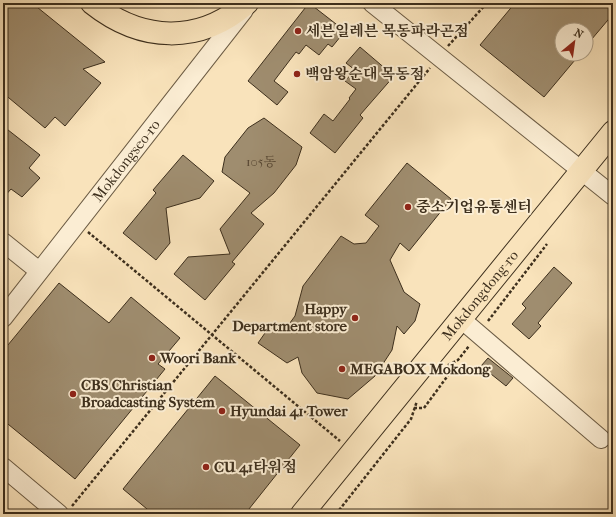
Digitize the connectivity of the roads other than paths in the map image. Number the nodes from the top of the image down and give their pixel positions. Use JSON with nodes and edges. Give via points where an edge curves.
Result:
{"nodes":[{"id":1,"x":92,"y":3,"type":"edge"},
{"id":2,"x":248,"y":3,"type":"edge"},
{"id":3,"x":372,"y":3,"type":"edge"},
{"id":4,"x":613,"y":132,"type":"edge"},
{"id":5,"x":583,"y":171,"type":"junction"},
{"id":6,"x":613,"y":196,"type":"edge"},
{"id":7,"x":3,"y":242,"type":"edge"},
{"id":8,"x":39,"y":271,"type":"junction"},
{"id":9,"x":3,"y":318,"type":"edge"},
{"id":10,"x":461,"y":319,"type":"junction"},
{"id":11,"x":601,"y":439,"type":"dead end"},
{"id":12,"x":3,"y":467,"type":"edge"},
{"id":13,"x":65,"y":511,"type":"edge"},
{"id":14,"x":302,"y":514,"type":"edge"}],
"edges":[{"from":1,"to":2,"type":"main road","name":"Mokdongseo-ro","via":[[127,25],[171,34],[216,25]]},
{"from":2,"to":8,"type":"street","name":"Mokdongseo-ro"},
{"from":3,"to":5,"type":"street"},
{"from":4,"to":5,"type":"main road","name":"Mokdongdong-ro"},
{"from":5,"to":6,"type":"street"},
{"from":5,"to":10,"type":"main road","name":"Mokdongdong-ro"},
{"from":7,"to":8,"type":"street"},
{"from":8,"to":9,"type":"street","name":"Mokdongseo-ro"},
{"from":10,"to":11,"type":"street"},
{"from":10,"to":14,"type":"main road","name":"Mokdongdong-ro"},
{"from":12,"to":13,"type":"street"}]}
